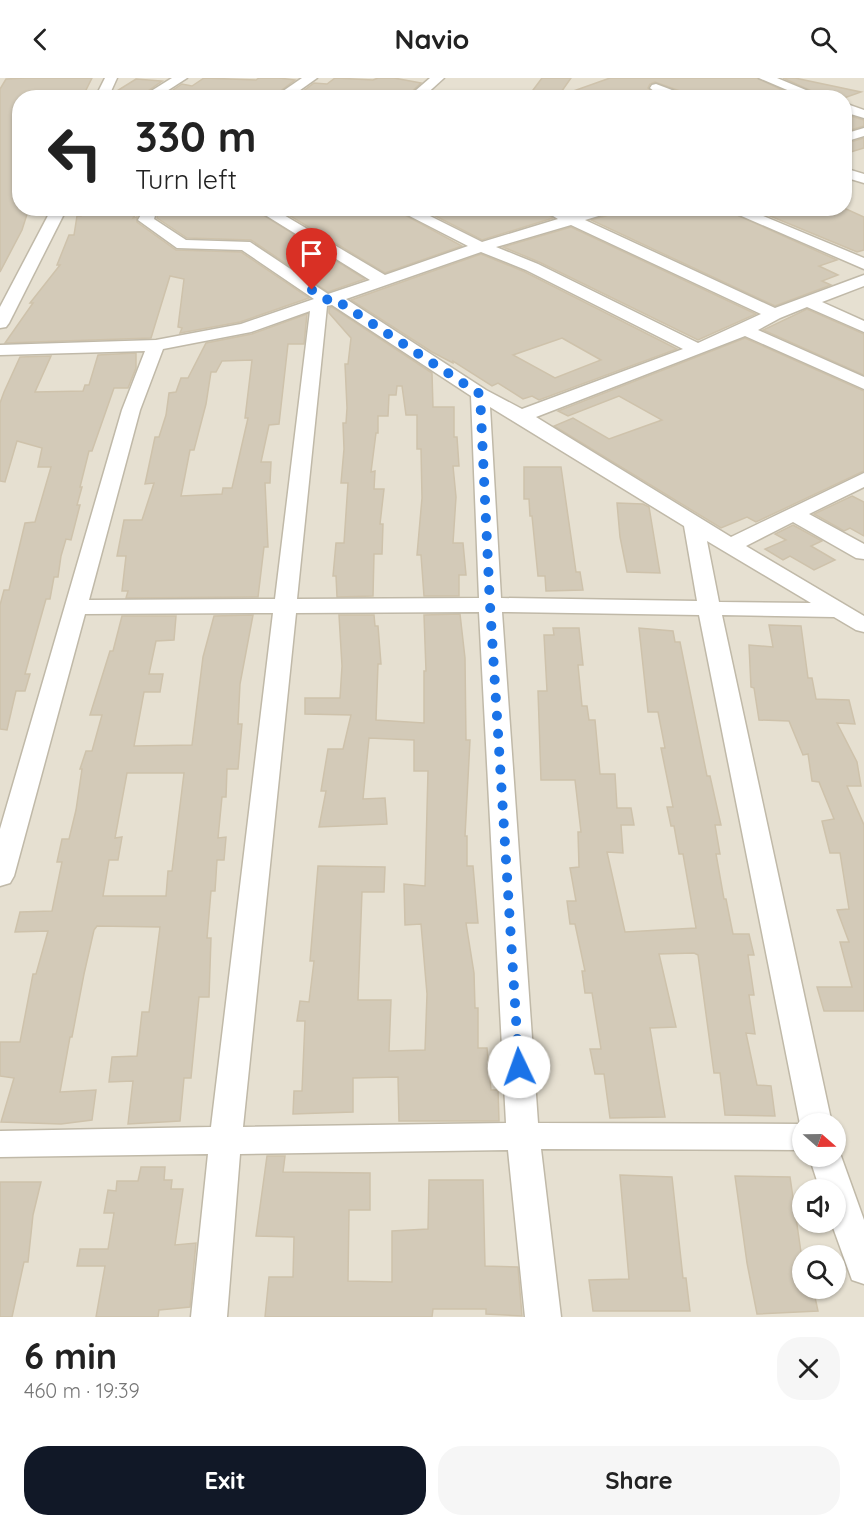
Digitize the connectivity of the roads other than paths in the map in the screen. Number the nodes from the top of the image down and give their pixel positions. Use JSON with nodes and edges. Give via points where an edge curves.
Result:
{"nodes":[{"id":1,"x":181,"y":78,"type":"edge"},
{"id":2,"x":311,"y":78,"type":"edge"},
{"id":3,"x":438,"y":78,"type":"edge"},
{"id":4,"x":765,"y":78,"type":"edge"},
{"id":5,"x":656,"y":88,"type":"dead end"},
{"id":6,"x":160,"y":90,"type":"edge"},
{"id":7,"x":292,"y":90,"type":"edge"},
{"id":8,"x":423,"y":90,"type":"edge"},
{"id":9,"x":661,"y":90,"type":"edge"},
{"id":10,"x":797,"y":90,"type":"edge"},
{"id":11,"x":56,"y":216,"type":"edge"},
{"id":12,"x":148,"y":216,"type":"edge"},
{"id":13,"x":274,"y":216,"type":"edge"},
{"id":14,"x":417,"y":216,"type":"edge"},
{"id":15,"x":564,"y":216,"type":"edge"},
{"id":16,"x":585,"y":216,"type":"edge"},
{"id":17,"x":749,"y":216,"type":"edge"},
{"id":18,"x":758,"y":216,"type":"edge"},
{"id":19,"x":572,"y":220,"type":"junction"},
{"id":20,"x":481,"y":247,"type":"junction"},
{"id":21,"x":864,"y":264,"type":"edge"},
{"id":22,"x":382,"y":280,"type":"junction"},
{"id":23,"x":864,"y":280,"type":"edge"},
{"id":24,"x":327,"y":300,"type":"junction"},
{"id":25,"x":807,"y":301,"type":"junction"},
{"id":26,"x":774,"y":314,"type":"junction"},
{"id":27,"x":0,"y":322,"type":"edge"},
{"id":28,"x":864,"y":327,"type":"edge"},
{"id":29,"x":745,"y":330,"type":"junction"},
{"id":30,"x":156,"y":345,"type":"junction"},
{"id":31,"x":0,"y":350,"type":"edge"},
{"id":32,"x":698,"y":350,"type":"junction"},
{"id":33,"x":864,"y":384,"type":"edge"},
{"id":34,"x":480,"y":394,"type":"junction"},
{"id":35,"x":521,"y":416,"type":"junction"},
{"id":36,"x":864,"y":479,"type":"edge"},
{"id":37,"x":793,"y":514,"type":"junction"},
{"id":38,"x":694,"y":525,"type":"junction"},
{"id":39,"x":730,"y":546,"type":"junction"},
{"id":40,"x":864,"y":553,"type":"edge"},
{"id":41,"x":286,"y":605,"type":"junction"},
{"id":42,"x":490,"y":605,"type":"junction"},
{"id":43,"x":76,"y":607,"type":"junction"},
{"id":44,"x":709,"y":608,"type":"junction"},
{"id":45,"x":838,"y":610,"type":"junction"},
{"id":46,"x":864,"y":625,"type":"edge"},
{"id":47,"x":10,"y":809,"type":"edge"},
{"id":48,"x":0,"y":876,"type":"edge"},
{"id":49,"x":814,"y":1113,"type":"edge"},
{"id":50,"x":524,"y":1136,"type":"junction"},
{"id":51,"x":792,"y":1137,"type":"edge"},
{"id":52,"x":225,"y":1142,"type":"junction"},
{"id":53,"x":0,"y":1144,"type":"edge"},
{"id":54,"x":829,"y":1167,"type":"edge"},
{"id":55,"x":864,"y":1269,"type":"edge"},
{"id":56,"x":209,"y":1317,"type":"edge"},
{"id":57,"x":543,"y":1317,"type":"edge"}],
"edges":[{"from":1,"to":6,"type":"street"},
{"from":2,"to":7,"type":"street"},
{"from":3,"to":8,"type":"street"},
{"from":4,"to":10,"type":"street"},
{"from":5,"to":9,"type":"street"},
{"from":11,"to":27,"type":"street"},
{"from":12,"to":24,"type":"street","via":[[146,220],[182,245],[245,245]]},
{"from":13,"to":22,"type":"street"},
{"from":14,"to":20,"type":"street"},
{"from":15,"to":19,"type":"street"},
{"from":16,"to":19,"type":"street"},
{"from":17,"to":21,"type":"street"},
{"from":18,"to":21,"type":"street"},
{"from":19,"to":20,"type":"street"},
{"from":19,"to":26,"type":"street"},
{"from":20,"to":22,"type":"street"},
{"from":20,"to":32,"type":"street","via":[[532,267]]},
{"from":22,"to":24,"type":"street"},
{"from":23,"to":25,"type":"street"},
{"from":24,"to":30,"type":"street","via":[[245,328]]},
{"from":24,"to":34,"type":"street"},
{"from":24,"to":41,"type":"street"},
{"from":25,"to":26,"type":"street"},
{"from":25,"to":28,"type":"street"},
{"from":26,"to":29,"type":"street"},
{"from":29,"to":32,"type":"street"},
{"from":29,"to":33,"type":"street"},
{"from":30,"to":31,"type":"street"},
{"from":30,"to":43,"type":"street","via":[[131,410]]},
{"from":32,"to":35,"type":"street"},
{"from":34,"to":35,"type":"street"},
{"from":34,"to":42,"type":"street"},
{"from":35,"to":38,"type":"street"},
{"from":36,"to":37,"type":"street"},
{"from":37,"to":39,"type":"street"},
{"from":37,"to":40,"type":"street"},
{"from":38,"to":39,"type":"street"},
{"from":38,"to":44,"type":"street"},
{"from":39,"to":45,"type":"street"},
{"from":41,"to":42,"type":"street"},
{"from":41,"to":43,"type":"street"},
{"from":41,"to":52,"type":"street"},
{"from":42,"to":44,"type":"street"},
{"from":42,"to":50,"type":"street"},
{"from":43,"to":47,"type":"street"},
{"from":44,"to":45,"type":"street"},
{"from":44,"to":49,"type":"street"},
{"from":45,"to":46,"type":"street"},
{"from":47,"to":48,"type":"street"},
{"from":50,"to":51,"type":"street"},
{"from":50,"to":52,"type":"street"},
{"from":50,"to":57,"type":"street"},
{"from":52,"to":53,"type":"street"},
{"from":52,"to":56,"type":"street"},
{"from":54,"to":55,"type":"street"}]}
